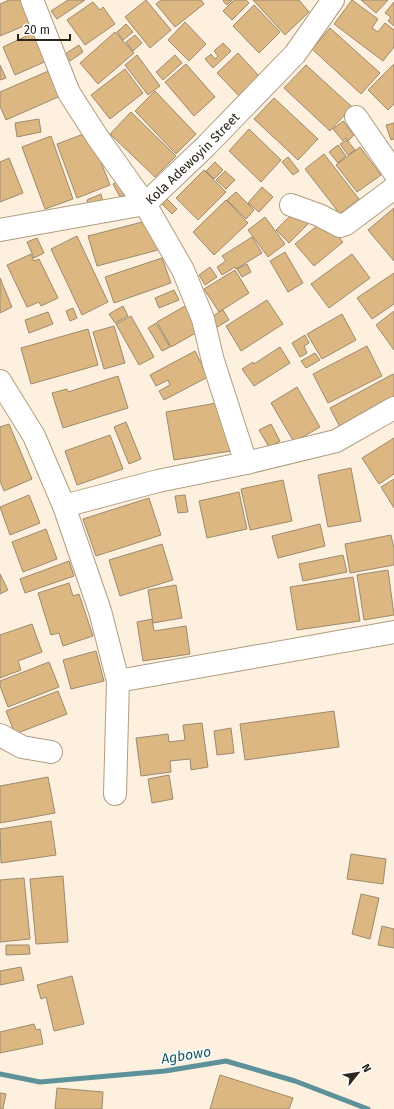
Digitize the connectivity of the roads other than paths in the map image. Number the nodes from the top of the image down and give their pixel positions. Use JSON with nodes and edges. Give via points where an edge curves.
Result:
{"nodes":[{"id":1,"x":32,"y":0,"type":"edge"},
{"id":2,"x":333,"y":0,"type":"edge"},
{"id":3,"x":356,"y":117,"type":"dead end"},
{"id":4,"x":394,"y":172,"type":"edge"},
{"id":5,"x":394,"y":188,"type":"edge"},
{"id":6,"x":145,"y":204,"type":"junction"},
{"id":7,"x":290,"y":205,"type":"dead end"},
{"id":8,"x":0,"y":230,"type":"edge"},
{"id":9,"x":0,"y":381,"type":"edge"},
{"id":10,"x":394,"y":408,"type":"edge"},
{"id":11,"x":246,"y":463,"type":"junction"},
{"id":12,"x":64,"y":506,"type":"junction"},
{"id":13,"x":394,"y":632,"type":"edge"},
{"id":14,"x":118,"y":681,"type":"junction"},
{"id":15,"x":0,"y":735,"type":"edge"},
{"id":16,"x":51,"y":752,"type":"dead end"},
{"id":17,"x":114,"y":794,"type":"dead end"}],
"edges":[{"from":1,"to":6,"type":"street","via":[[69,93]]},
{"from":2,"to":6,"type":"street","name":"Kola Adewoyin Street","via":[[294,54],[206,146]]},
{"from":3,"to":4,"type":"street"},
{"from":5,"to":7,"type":"street","via":[[340,226],[319,215]]},
{"from":6,"to":8,"type":"street","name":"Kola Adewoyin Street"},
{"from":6,"to":11,"type":"street","via":[[183,270],[203,319],[213,361]]},
{"from":9,"to":12,"type":"street","via":[[34,436]]},
{"from":10,"to":11,"type":"street","via":[[336,441]]},
{"from":11,"to":12,"type":"street","via":[[158,481]]},
{"from":12,"to":14,"type":"street","via":[[100,611]]},
{"from":13,"to":14,"type":"street"},
{"from":14,"to":17,"type":"street"},
{"from":15,"to":16,"type":"street","via":[[22,747]]}]}
